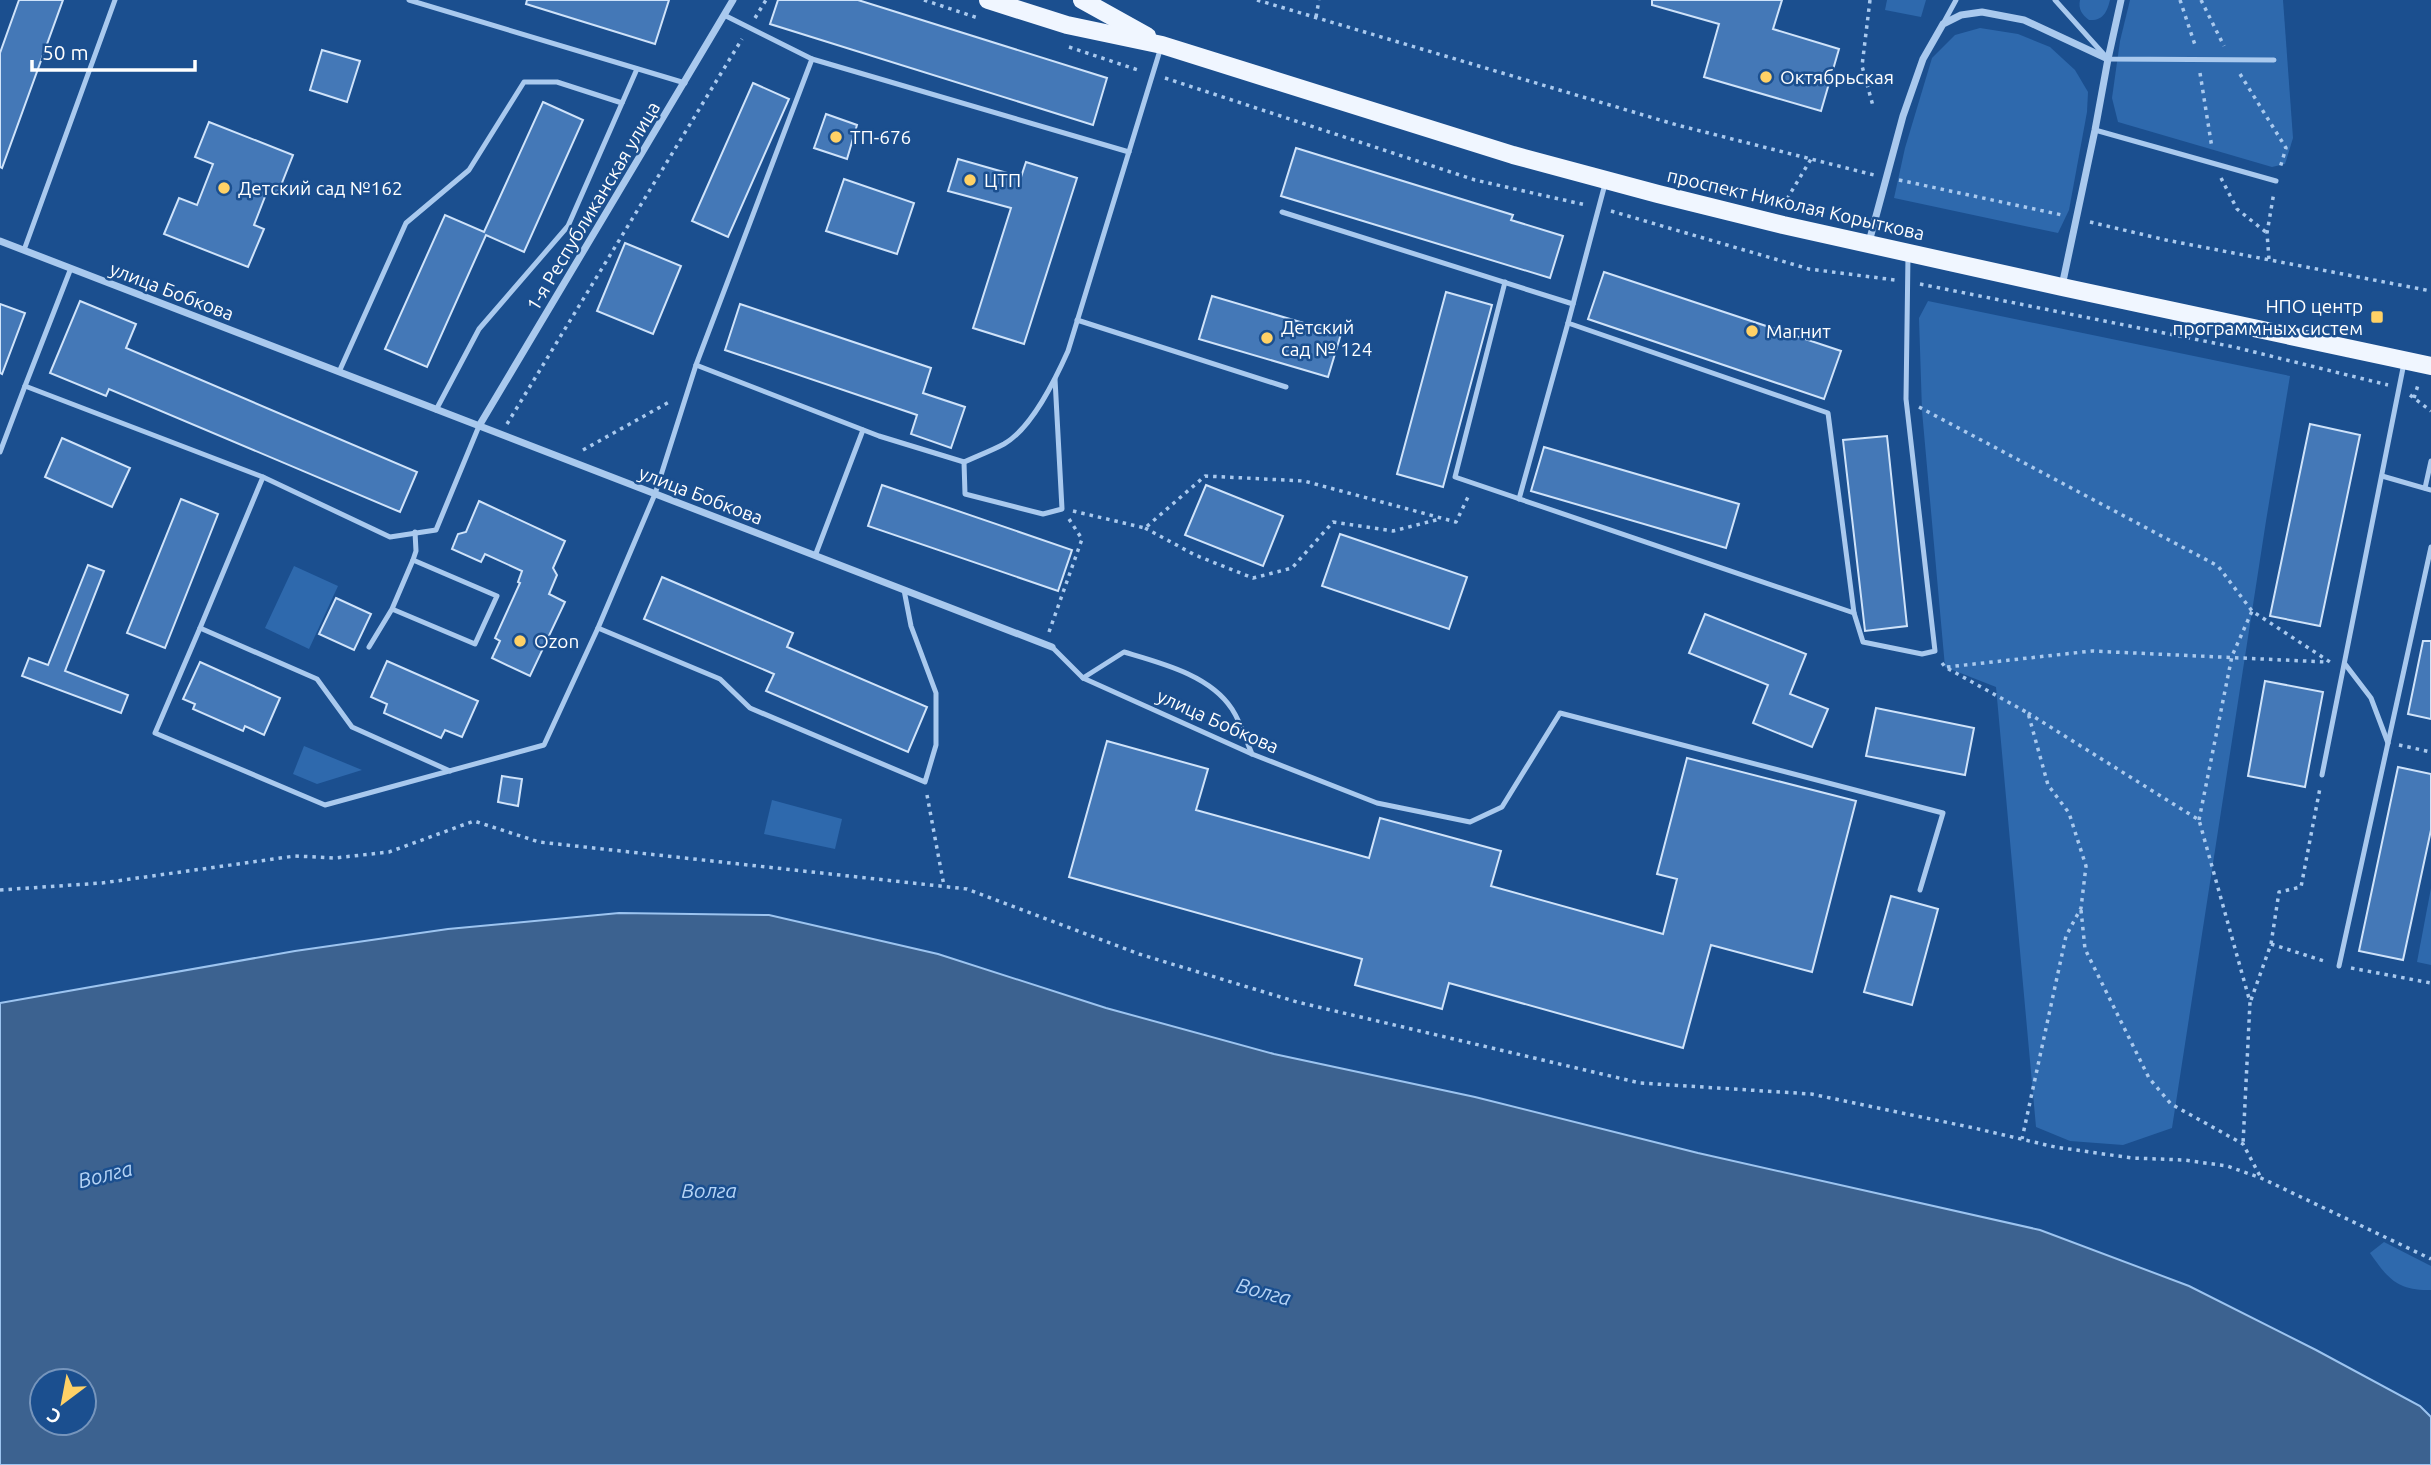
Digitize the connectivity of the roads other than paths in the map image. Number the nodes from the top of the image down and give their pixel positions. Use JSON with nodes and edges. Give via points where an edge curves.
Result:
{"nodes":[{"id":1,"x":115,"y":0,"type":"edge"},
{"id":2,"x":409,"y":0,"type":"edge"},
{"id":3,"x":733,"y":0,"type":"edge"},
{"id":4,"x":988,"y":0,"type":"edge"},
{"id":5,"x":1082,"y":0,"type":"edge"},
{"id":6,"x":1956,"y":0,"type":"edge"},
{"id":7,"x":2055,"y":0,"type":"edge"},
{"id":8,"x":2121,"y":0,"type":"edge"},
{"id":9,"x":724,"y":15,"type":"junction"},
{"id":10,"x":1943,"y":24,"type":"junction"},
{"id":11,"x":1162,"y":45,"type":"junction"},
{"id":12,"x":812,"y":59,"type":"junction"},
{"id":13,"x":2108,"y":59,"type":"junction"},
{"id":14,"x":2274,"y":60,"type":"dead end"},
{"id":15,"x":637,"y":69,"type":"junction"},
{"id":16,"x":685,"y":83,"type":"junction"},
{"id":17,"x":622,"y":103,"type":"junction"},
{"id":18,"x":2095,"y":130,"type":"junction"},
{"id":19,"x":1129,"y":152,"type":"junction"},
{"id":20,"x":1606,"y":181,"type":"junction"},
{"id":21,"x":2276,"y":181,"type":"road end"},
{"id":22,"x":1282,"y":212,"type":"dead end"},
{"id":23,"x":0,"y":241,"type":"edge"},
{"id":24,"x":1868,"y":243,"type":"junction"},
{"id":25,"x":24,"y":250,"type":"junction"},
{"id":26,"x":1908,"y":252,"type":"junction"},
{"id":27,"x":71,"y":268,"type":"junction"},
{"id":28,"x":1505,"y":282,"type":"junction"},
{"id":29,"x":2062,"y":287,"type":"junction"},
{"id":30,"x":1573,"y":304,"type":"junction"},
{"id":31,"x":1077,"y":320,"type":"junction"},
{"id":32,"x":1568,"y":323,"type":"junction"},
{"id":33,"x":2405,"y":360,"type":"junction"},
{"id":34,"x":696,"y":365,"type":"junction"},
{"id":35,"x":2431,"y":366,"type":"edge"},
{"id":36,"x":339,"y":372,"type":"junction"},
{"id":37,"x":1055,"y":379,"type":"junction"},
{"id":38,"x":25,"y":386,"type":"junction"},
{"id":39,"x":1286,"y":387,"type":"dead end"},
{"id":40,"x":436,"y":410,"type":"junction"},
{"id":41,"x":479,"y":426,"type":"junction"},
{"id":42,"x":863,"y":430,"type":"junction"},
{"id":43,"x":0,"y":452,"type":"edge"},
{"id":44,"x":2431,"y":461,"type":"edge"},
{"id":45,"x":964,"y":462,"type":"junction"},
{"id":46,"x":2382,"y":476,"type":"junction"},
{"id":47,"x":263,"y":477,"type":"junction"},
{"id":48,"x":2428,"y":489,"type":"edge"},
{"id":49,"x":655,"y":494,"type":"junction"},
{"id":50,"x":1518,"y":499,"type":"junction"},
{"id":51,"x":415,"y":532,"type":"junction"},
{"id":52,"x":2431,"y":547,"type":"edge"},
{"id":53,"x":815,"y":556,"type":"junction"},
{"id":54,"x":413,"y":560,"type":"junction"},
{"id":55,"x":904,"y":590,"type":"junction"},
{"id":56,"x":392,"y":609,"type":"junction"},
{"id":57,"x":1854,"y":612,"type":"junction"},
{"id":58,"x":200,"y":628,"type":"junction"},
{"id":59,"x":598,"y":628,"type":"junction"},
{"id":60,"x":1048,"y":646,"type":"joint"},
{"id":61,"x":369,"y":647,"type":"dead end"},
{"id":62,"x":2344,"y":663,"type":"junction"},
{"id":63,"x":1083,"y":678,"type":"junction"},
{"id":64,"x":2388,"y":743,"type":"junction"},
{"id":65,"x":1252,"y":754,"type":"junction"},
{"id":66,"x":450,"y":771,"type":"junction"},
{"id":67,"x":2322,"y":775,"type":"road end"},
{"id":68,"x":1920,"y":890,"type":"dead end"},
{"id":69,"x":2339,"y":966,"type":"dead end"}],
"edges":[{"from":1,"to":25,"type":"lane"},
{"from":2,"to":15,"type":"lane"},
{"from":3,"to":9,"type":"street","name":"1-я Республиканская улица"},
{"from":4,"to":11,"type":"main road","name":"проспект Николая Корыткова","via":[[1067,26]]},
{"from":5,"to":11,"type":"main road","name":"проспект Николая Корыткова"},
{"from":6,"to":10,"type":"lane"},
{"from":7,"to":13,"type":"lane"},
{"from":8,"to":13,"type":"street"},
{"from":9,"to":12,"type":"lane"},
{"from":9,"to":16,"type":"street","name":"1-я Республиканская улица"},
{"from":10,"to":13,"type":"street","via":[[1982,12],[2024,20]]},
{"from":10,"to":24,"type":"street","via":[[1923,59],[1903,116]]},
{"from":11,"to":19,"type":"lane"},
{"from":11,"to":20,"type":"main road","name":"проспект Николая Корыткова"},
{"from":12,"to":19,"type":"lane"},
{"from":12,"to":34,"type":"lane"},
{"from":13,"to":14,"type":"lane"},
{"from":13,"to":18,"type":"street"},
{"from":15,"to":16,"type":"lane"},
{"from":15,"to":17,"type":"lane"},
{"from":16,"to":41,"type":"street","name":"1-я Республиканская улица"},
{"from":17,"to":36,"type":"lane","via":[[557,82],[524,82],[469,170],[406,223]]},
{"from":17,"to":40,"type":"lane","via":[[568,226],[479,329]]},
{"from":18,"to":21,"type":"lane"},
{"from":18,"to":29,"type":"street"},
{"from":19,"to":31,"type":"lane"},
{"from":20,"to":24,"type":"main road","name":"проспект Николая Корыткова"},
{"from":20,"to":30,"type":"lane"},
{"from":22,"to":28,"type":"lane"},
{"from":23,"to":25,"type":"street","name":"улица Бобкова"},
{"from":24,"to":26,"type":"main road","name":"проспект Николая Корыткова"},
{"from":25,"to":27,"type":"street","name":"улица Бобкова"},
{"from":26,"to":29,"type":"main road","name":"проспект Николая Корыткова"},
{"from":26,"to":57,"type":"lane","via":[[1906,399],[1935,652],[1922,654],[1863,642]]},
{"from":27,"to":36,"type":"street","name":"улица Бобкова"},
{"from":27,"to":38,"type":"lane"},
{"from":28,"to":30,"type":"lane"},
{"from":28,"to":50,"type":"lane","via":[[1455,477]]},
{"from":29,"to":33,"type":"main road","name":"проспект Николая Корыткова"},
{"from":30,"to":32,"type":"lane"},
{"from":31,"to":37,"type":"lane"},
{"from":31,"to":39,"type":"lane"},
{"from":32,"to":50,"type":"lane"},
{"from":32,"to":57,"type":"lane","via":[[1828,413]]},
{"from":33,"to":35,"type":"main road","name":"проспект Николая Корыткова"},
{"from":33,"to":46,"type":"lane"},
{"from":34,"to":42,"type":"lane"},
{"from":34,"to":49,"type":"lane"},
{"from":36,"to":40,"type":"street","name":"улица Бобкова"},
{"from":37,"to":45,"type":"lane","via":[[1006,443]]},
{"from":37,"to":45,"type":"lane","via":[[1062,509],[1043,514],[965,494]]},
{"from":38,"to":43,"type":"lane"},
{"from":38,"to":47,"type":"lane"},
{"from":40,"to":41,"type":"street","name":"улица Бобкова"},
{"from":41,"to":49,"type":"street","name":"улица Бобкова"},
{"from":41,"to":51,"type":"lane","via":[[436,530]]},
{"from":42,"to":45,"type":"lane"},
{"from":42,"to":53,"type":"lane"},
{"from":44,"to":48,"type":"lane"},
{"from":46,"to":48,"type":"lane"},
{"from":46,"to":62,"type":"lane"},
{"from":47,"to":51,"type":"lane","via":[[390,537]]},
{"from":47,"to":58,"type":"lane"},
{"from":49,"to":53,"type":"street","name":"улица Бобкова"},
{"from":49,"to":59,"type":"lane"},
{"from":50,"to":57,"type":"lane"},
{"from":51,"to":54,"type":"lane"},
{"from":52,"to":64,"type":"lane"},
{"from":53,"to":55,"type":"street","name":"улица Бобкова"},
{"from":54,"to":56,"type":"lane"},
{"from":54,"to":56,"type":"lane","via":[[497,596],[475,645]]},
{"from":55,"to":59,"type":"lane","via":[[911,625],[936,693],[936,745],[925,782],[750,708],[720,679]]},
{"from":55,"to":60,"type":"street","name":"улица Бобкова"},
{"from":56,"to":61,"type":"lane"},
{"from":58,"to":66,"type":"lane","via":[[317,679],[352,727]]},
{"from":58,"to":66,"type":"lane","via":[[155,733],[326,805]]},
{"from":59,"to":66,"type":"lane","via":[[544,745]]},
{"from":60,"to":63,"type":"lane","name":"улица Бобкова"},
{"from":62,"to":64,"type":"lane","via":[[2371,698]]},
{"from":62,"to":67,"type":"lane"},
{"from":63,"to":65,"type":"lane","name":"улица Бобкова"},
{"from":63,"to":65,"type":"lane","via":[[1124,652],[1205,682],[1232,709]]},
{"from":64,"to":69,"type":"lane"},
{"from":65,"to":68,"type":"lane","name":"улица Бобкова","via":[[1377,803],[1470,822],[1502,807],[1560,713],[1943,813]]}]}
